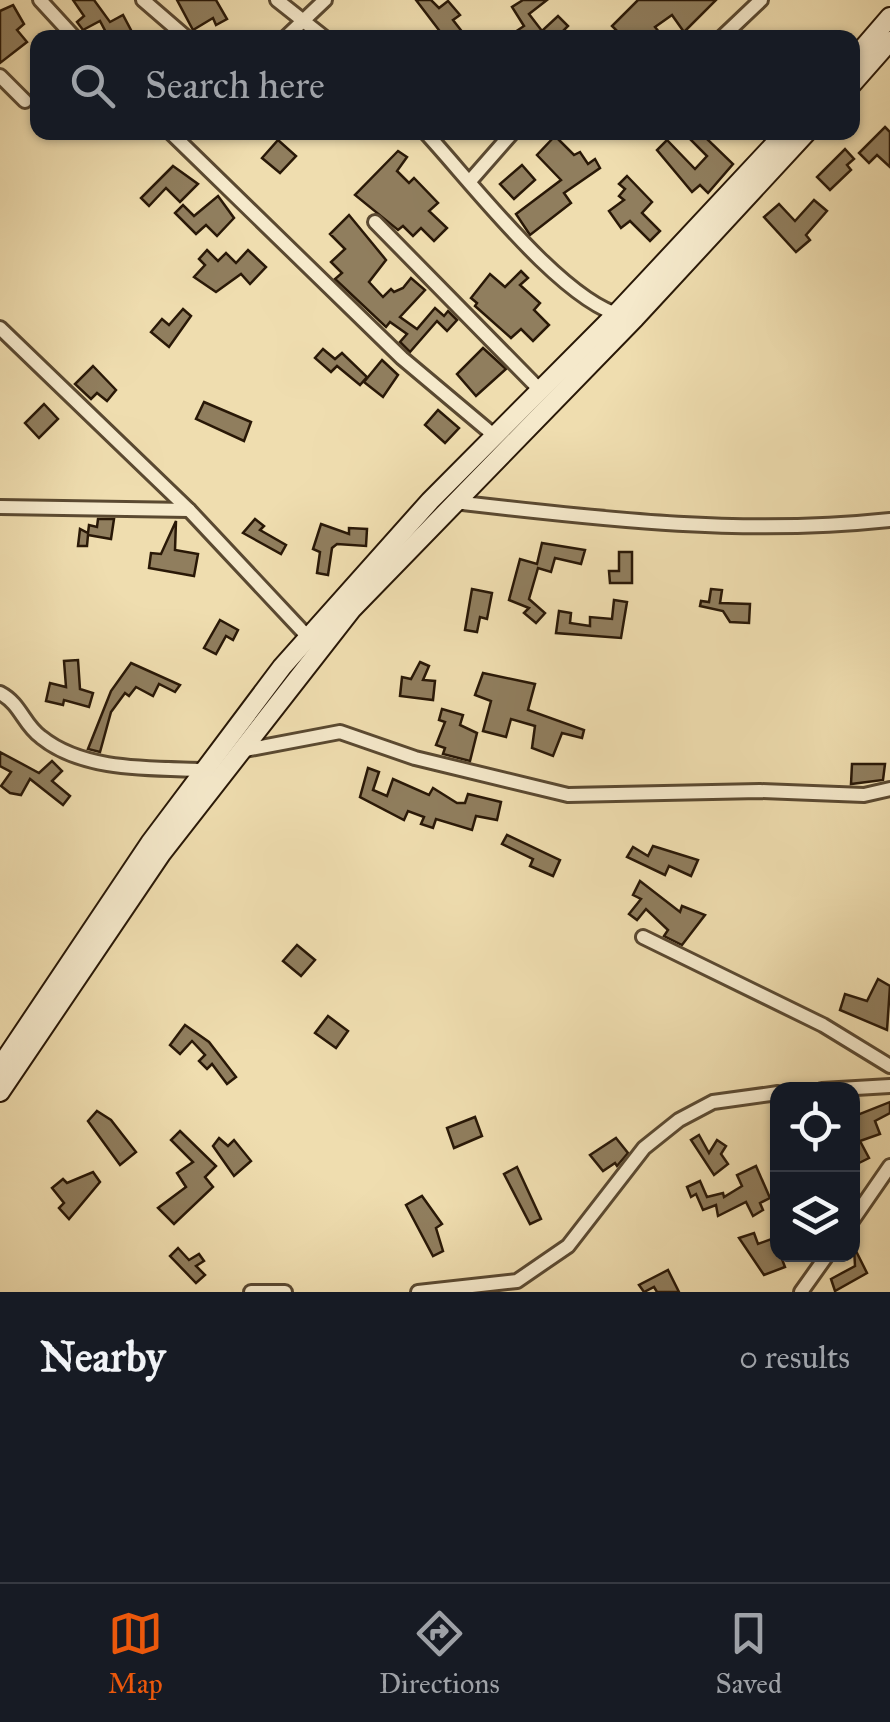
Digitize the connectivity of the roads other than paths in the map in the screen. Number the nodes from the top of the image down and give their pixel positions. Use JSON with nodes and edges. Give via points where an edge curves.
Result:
{"nodes":[{"id":1,"x":40,"y":0,"type":"edge"},
{"id":2,"x":143,"y":0,"type":"edge"},
{"id":3,"x":277,"y":0,"type":"edge"},
{"id":4,"x":325,"y":0,"type":"edge"},
{"id":5,"x":760,"y":0,"type":"edge"},
{"id":6,"x":890,"y":18,"type":"edge"},
{"id":7,"x":304,"y":20,"type":"junction"},
{"id":8,"x":68,"y":30,"type":"edge"},
{"id":9,"x":179,"y":30,"type":"edge"},
{"id":10,"x":293,"y":30,"type":"edge"},
{"id":11,"x":315,"y":30,"type":"edge"},
{"id":12,"x":729,"y":30,"type":"edge"},
{"id":13,"x":890,"y":41,"type":"edge"},
{"id":14,"x":860,"y":52,"type":"edge"},
{"id":15,"x":860,"y":75,"type":"edge"},
{"id":16,"x":0,"y":76,"type":"edge"},
{"id":17,"x":25,"y":101,"type":"dead end"},
{"id":18,"x":182,"y":140,"type":"edge"},
{"id":19,"x":432,"y":140,"type":"edge"},
{"id":20,"x":506,"y":140,"type":"edge"},
{"id":21,"x":772,"y":140,"type":"edge"},
{"id":22,"x":800,"y":140,"type":"edge"},
{"id":23,"x":470,"y":181,"type":"junction"},
{"id":24,"x":375,"y":222,"type":"dead end"},
{"id":25,"x":626,"y":316,"type":"junction"},
{"id":26,"x":0,"y":328,"type":"edge"},
{"id":27,"x":542,"y":391,"type":"junction"},
{"id":28,"x":496,"y":436,"type":"junction"},
{"id":29,"x":452,"y":502,"type":"junction"},
{"id":30,"x":0,"y":507,"type":"edge"},
{"id":31,"x":189,"y":510,"type":"junction"},
{"id":32,"x":890,"y":520,"type":"edge"},
{"id":33,"x":308,"y":636,"type":"junction"},
{"id":34,"x":0,"y":693,"type":"edge"},
{"id":35,"x":240,"y":752,"type":"junction"},
{"id":36,"x":206,"y":770,"type":"junction"},
{"id":37,"x":890,"y":788,"type":"edge"},
{"id":38,"x":643,"y":937,"type":"dead end"},
{"id":39,"x":890,"y":1066,"type":"edge"},
{"id":40,"x":0,"y":1067,"type":"edge"},
{"id":41,"x":890,"y":1086,"type":"edge"},
{"id":42,"x":860,"y":1088,"type":"edge"},
{"id":43,"x":0,"y":1092,"type":"edge"},
{"id":44,"x":770,"y":1093,"type":"edge"},
{"id":45,"x":890,"y":1166,"type":"edge"},
{"id":46,"x":860,"y":1209,"type":"edge"},
{"id":47,"x":822,"y":1262,"type":"edge"},
{"id":48,"x":250,"y":1292,"type":"edge"},
{"id":49,"x":285,"y":1292,"type":"edge"},
{"id":50,"x":418,"y":1292,"type":"edge"},
{"id":51,"x":801,"y":1292,"type":"edge"}],
"edges":[{"from":1,"to":8,"type":"street"},
{"from":2,"to":9,"type":"street"},
{"from":3,"to":7,"type":"street"},
{"from":4,"to":7,"type":"street"},
{"from":5,"to":12,"type":"street"},
{"from":6,"to":14,"type":"main road"},
{"from":7,"to":10,"type":"street"},
{"from":7,"to":11,"type":"street"},
{"from":13,"to":15,"type":"main road"},
{"from":16,"to":17,"type":"street"},
{"from":18,"to":28,"type":"street","via":[[402,358]]},
{"from":19,"to":23,"type":"street"},
{"from":20,"to":23,"type":"street"},
{"from":21,"to":25,"type":"main road"},
{"from":22,"to":25,"type":"main road"},
{"from":23,"to":25,"type":"street","via":[[537,255]]},
{"from":24,"to":27,"type":"street"},
{"from":25,"to":27,"type":"main road"},
{"from":25,"to":29,"type":"main road"},
{"from":26,"to":31,"type":"street"},
{"from":27,"to":28,"type":"main road"},
{"from":28,"to":33,"type":"main road"},
{"from":29,"to":32,"type":"street","via":[[638,524],[806,529]]},
{"from":29,"to":35,"type":"main road","via":[[352,609]]},
{"from":30,"to":31,"type":"street"},
{"from":31,"to":33,"type":"street"},
{"from":33,"to":36,"type":"main road"},
{"from":34,"to":36,"type":"street","via":[[15,700],[36,734],[58,750],[129,767]]},
{"from":35,"to":37,"type":"street","via":[[340,732],[415,758],[568,795],[864,795]]},
{"from":35,"to":43,"type":"main road","via":[[161,854]]},
{"from":36,"to":40,"type":"main road"},
{"from":38,"to":39,"type":"street","via":[[823,1025]]},
{"from":41,"to":42,"type":"street"},
{"from":44,"to":50,"type":"street","via":[[713,1102],[679,1120],[644,1148],[568,1246],[518,1281]]},
{"from":45,"to":46,"type":"street"},
{"from":47,"to":51,"type":"street"},
{"from":48,"to":49,"type":"street"}]}
